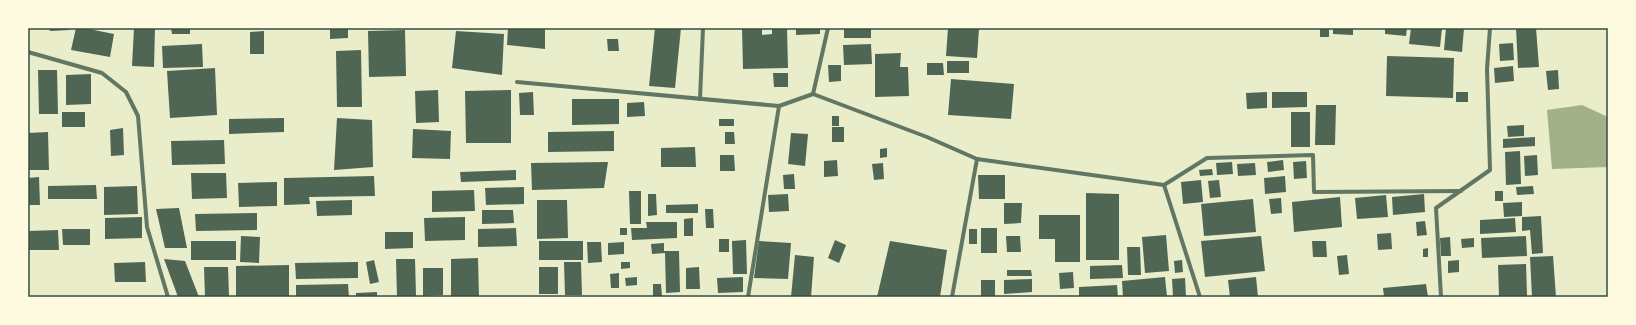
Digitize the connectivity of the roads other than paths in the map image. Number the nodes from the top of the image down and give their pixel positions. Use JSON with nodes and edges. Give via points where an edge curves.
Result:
{"nodes":[{"id":1,"x":703,"y":28,"type":"edge"},
{"id":2,"x":828,"y":28,"type":"edge"},
{"id":3,"x":1490,"y":28,"type":"edge"},
{"id":4,"x":28,"y":52,"type":"edge"},
{"id":5,"x":517,"y":82,"type":"dead end"},
{"id":6,"x":813,"y":94,"type":"junction"},
{"id":7,"x":700,"y":99,"type":"junction"},
{"id":8,"x":779,"y":106,"type":"junction"},
{"id":9,"x":977,"y":159,"type":"junction"},
{"id":10,"x":1164,"y":185,"type":"junction"},
{"id":11,"x":1461,"y":191,"type":"junction"},
{"id":12,"x":168,"y":297,"type":"edge"},
{"id":13,"x":748,"y":297,"type":"edge"},
{"id":14,"x":952,"y":297,"type":"edge"},
{"id":15,"x":1200,"y":297,"type":"edge"},
{"id":16,"x":1441,"y":297,"type":"edge"}],
"edges":[{"from":1,"to":7,"type":"street"},
{"from":2,"to":6,"type":"street"},
{"from":3,"to":11,"type":"street","via":[[1487,69],[1490,170]]},
{"from":4,"to":12,"type":"street","via":[[102,74],[126,92],[138,116],[147,227]]},
{"from":5,"to":7,"type":"street"},
{"from":6,"to":8,"type":"street"},
{"from":6,"to":9,"type":"street","via":[[927,137]]},
{"from":7,"to":8,"type":"street"},
{"from":8,"to":13,"type":"street"},
{"from":9,"to":10,"type":"street"},
{"from":9,"to":14,"type":"street"},
{"from":10,"to":11,"type":"street","via":[[1207,158],[1313,155],[1314,192]]},
{"from":10,"to":15,"type":"street"},
{"from":11,"to":16,"type":"street","via":[[1436,208]]}]}
